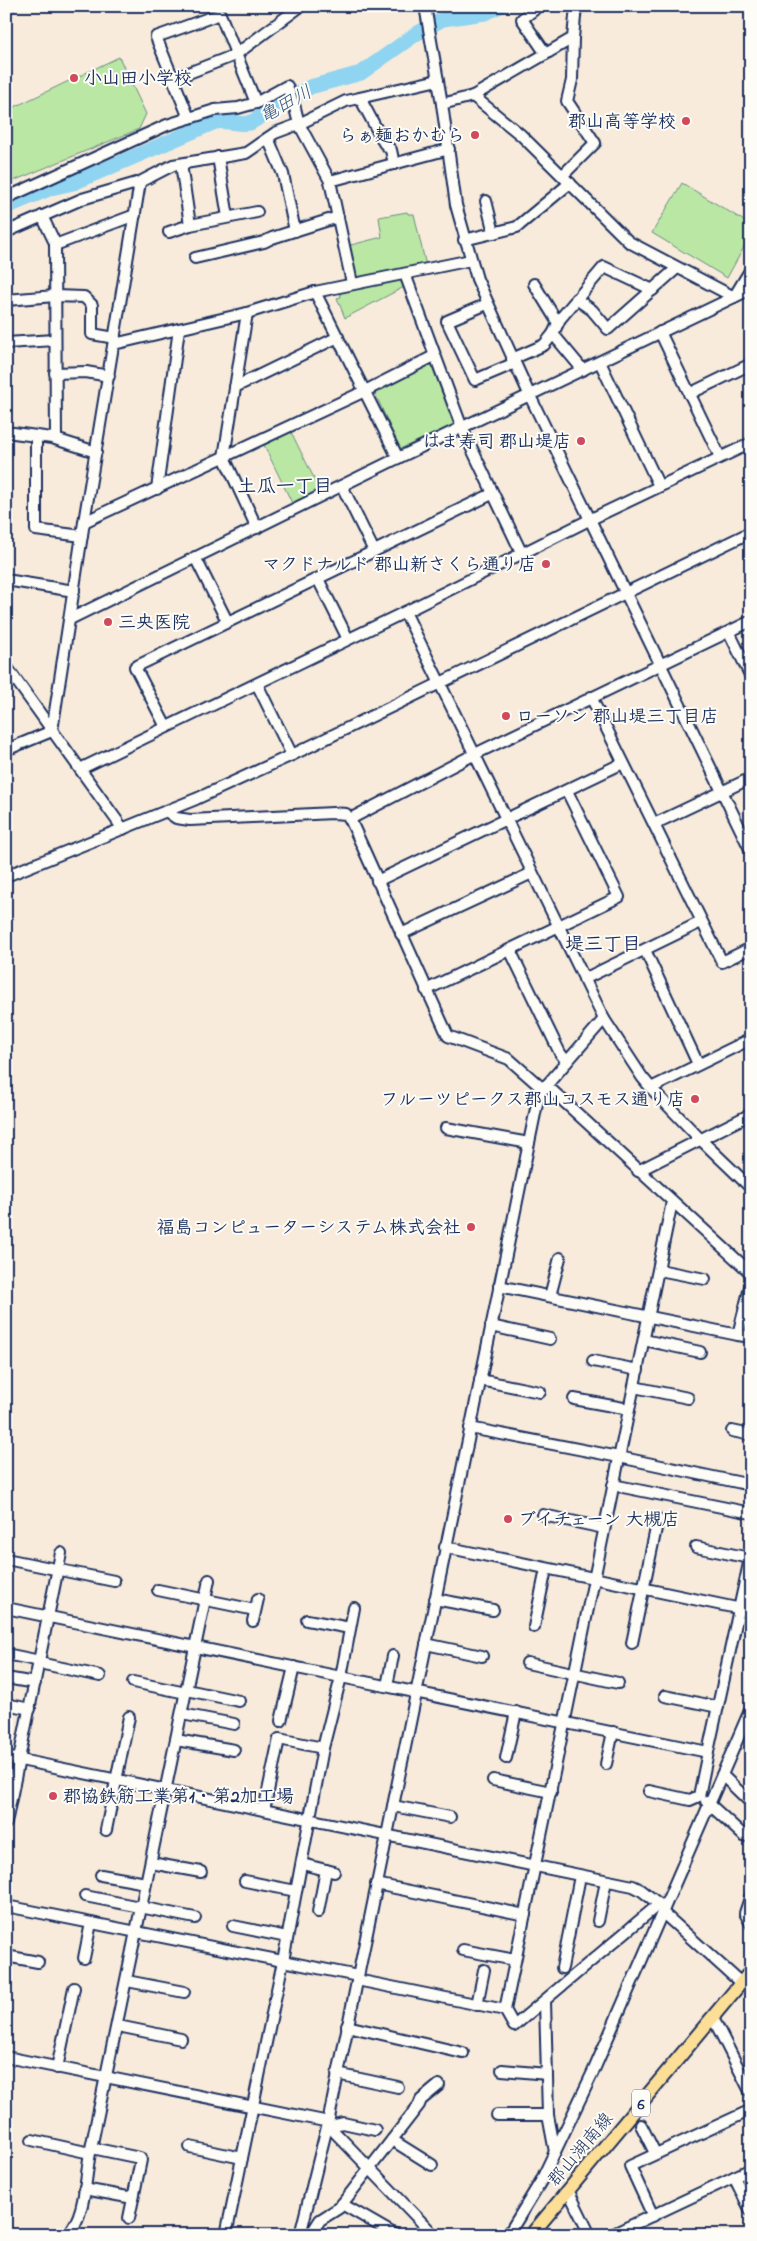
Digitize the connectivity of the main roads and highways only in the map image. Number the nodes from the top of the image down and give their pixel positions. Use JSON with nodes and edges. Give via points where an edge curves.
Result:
{"nodes":[{"id":1,"x":751,"y":1971,"type":"edge"},
{"id":2,"x":531,"y":2235,"type":"edge"}],
"edges":[{"from":1,"to":2,"type":"main road","name":"郡山湖南線","number":"6"}]}
